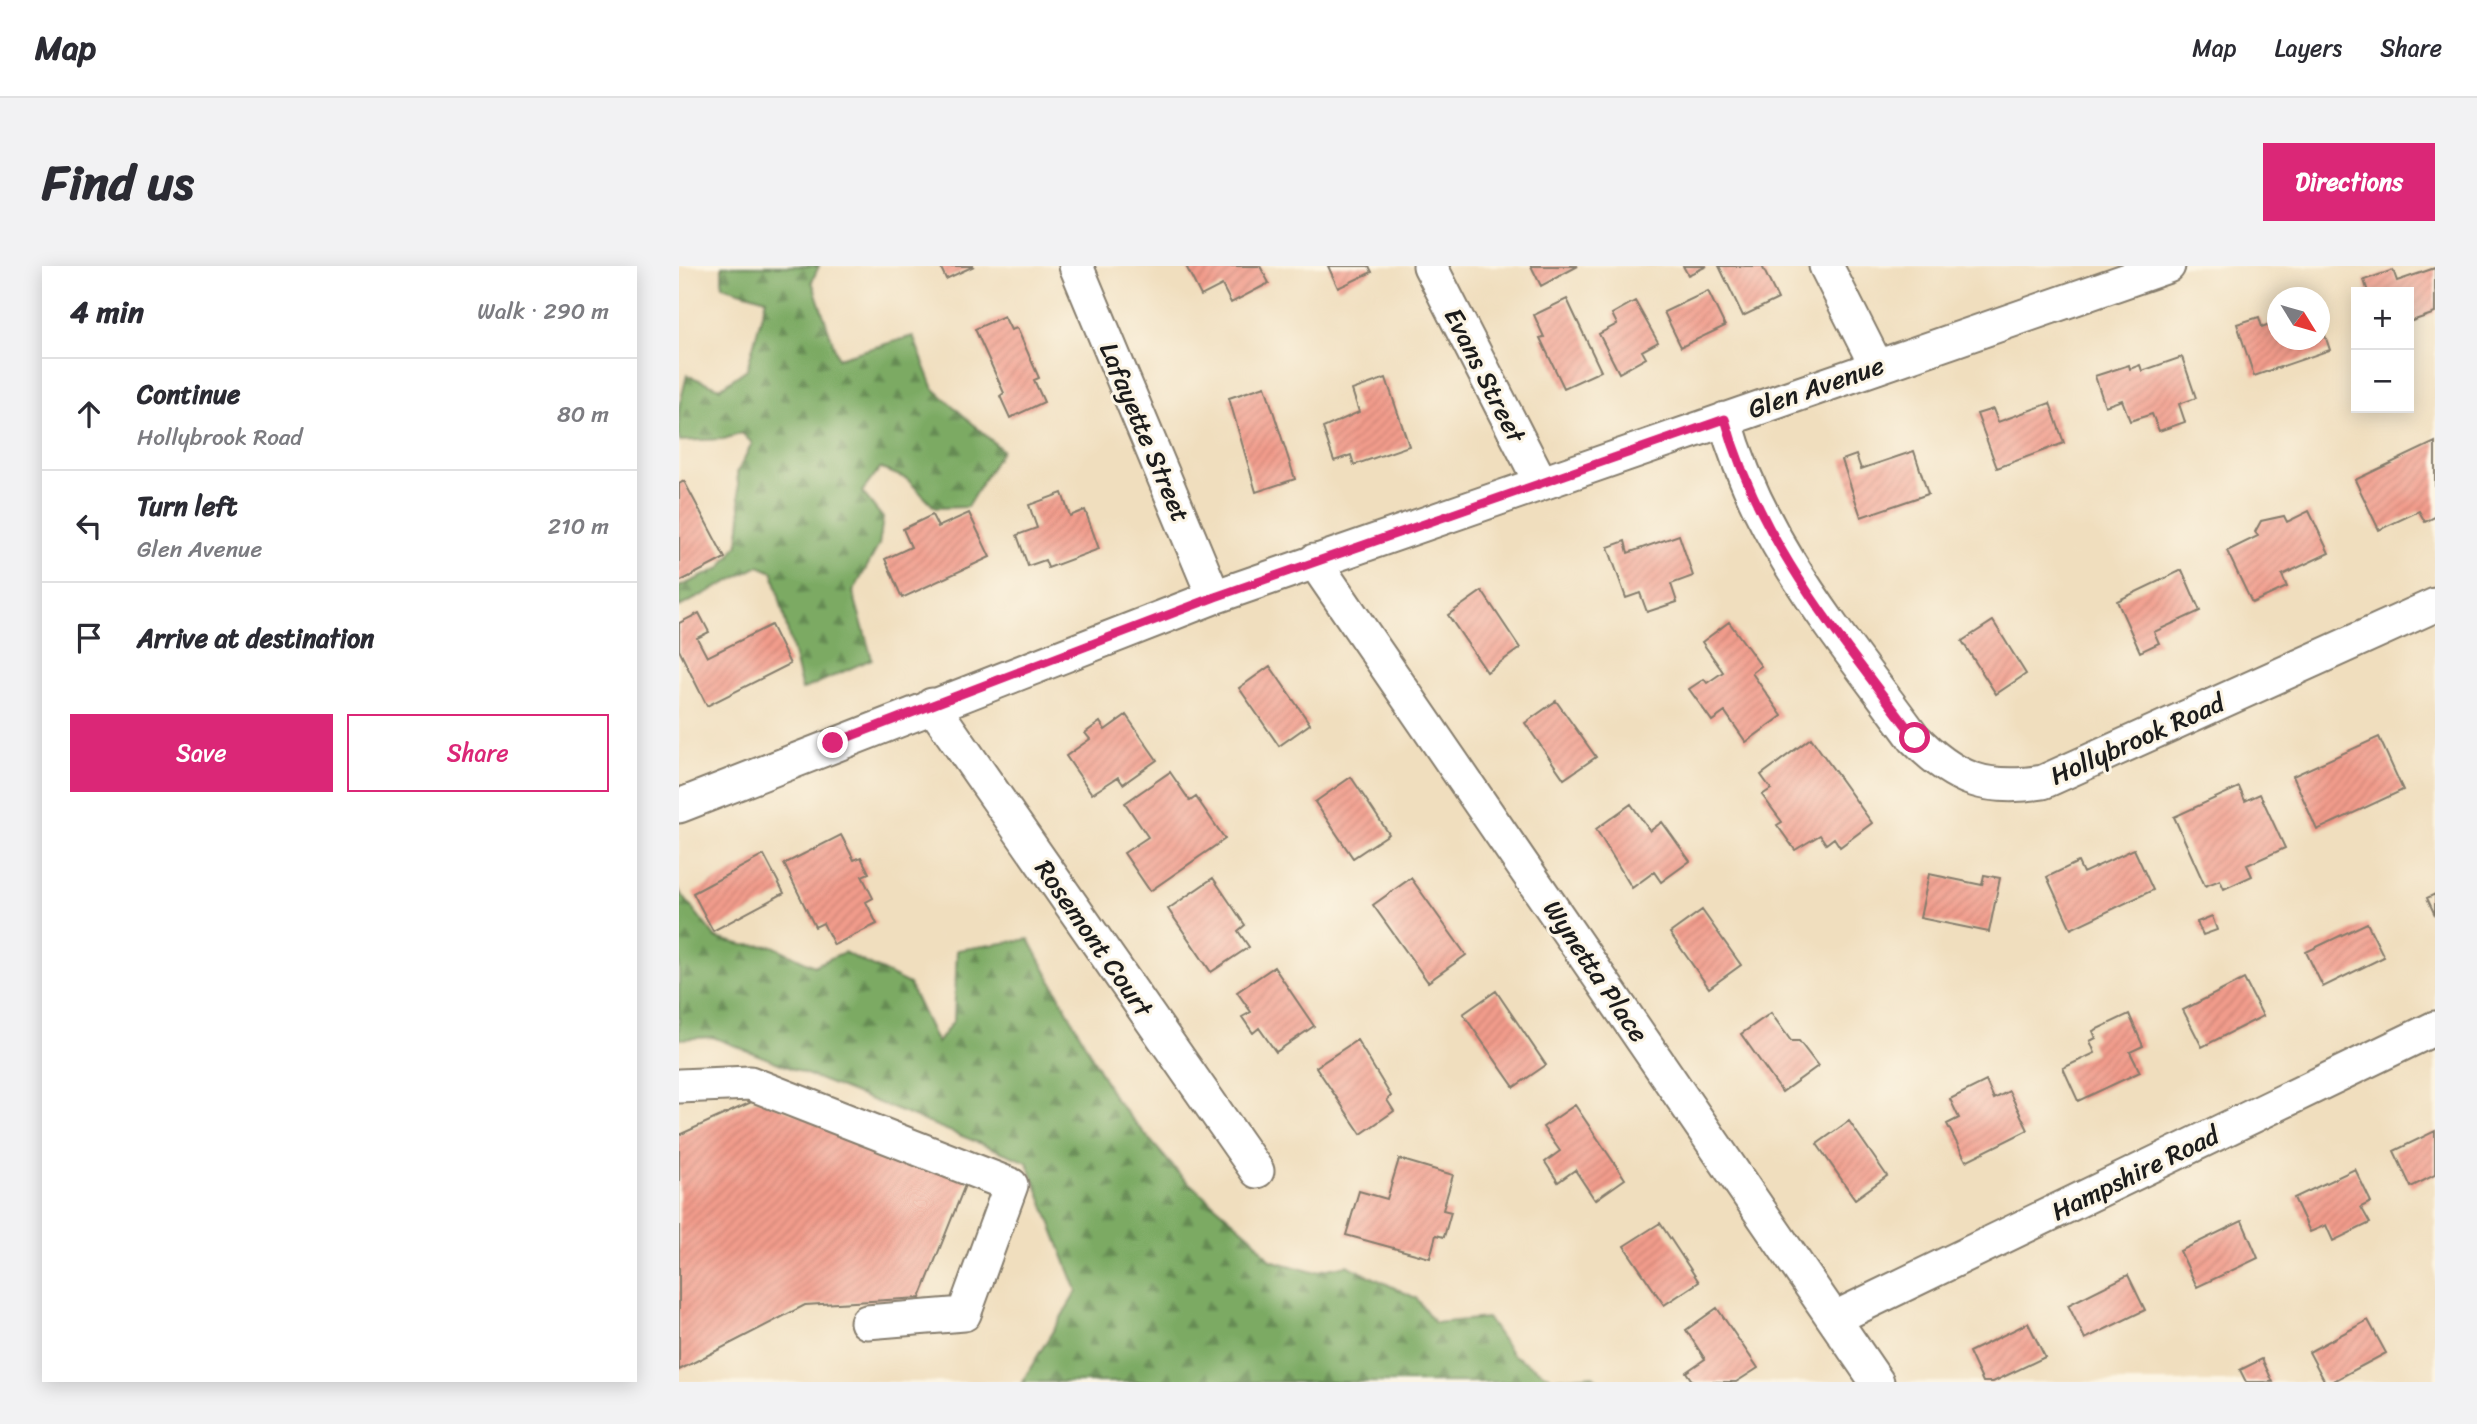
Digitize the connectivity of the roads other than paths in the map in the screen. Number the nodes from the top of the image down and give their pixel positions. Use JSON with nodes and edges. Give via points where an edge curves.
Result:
{"nodes":[{"id":1,"x":1076,"y":266,"type":"edge"},
{"id":2,"x":1430,"y":266,"type":"edge"},
{"id":3,"x":1826,"y":266,"type":"edge"},
{"id":4,"x":2168,"y":266,"type":"edge"},
{"id":5,"x":1877,"y":367,"type":"junction"},
{"id":6,"x":1725,"y":419,"type":"junction"},
{"id":7,"x":1541,"y":483,"type":"junction"},
{"id":8,"x":1314,"y":561,"type":"junction"},
{"id":9,"x":1215,"y":597,"type":"junction"},
{"id":10,"x":2435,"y":605,"type":"edge"},
{"id":11,"x":932,"y":705,"type":"junction"},
{"id":12,"x":679,"y":806,"type":"edge"},
{"id":13,"x":2435,"y":1028,"type":"edge"},
{"id":14,"x":679,"y":1086,"type":"edge"},
{"id":15,"x":1257,"y":1171,"type":"dead end"},
{"id":16,"x":1835,"y":1318,"type":"junction"},
{"id":17,"x":867,"y":1322,"type":"dead end"},
{"id":18,"x":1877,"y":1382,"type":"edge"}],
"edges":[{"from":1,"to":9,"type":"street","name":"Lafayette Street"},
{"from":2,"to":7,"type":"street","name":"Evans Street"},
{"from":3,"to":5,"type":"street"},
{"from":4,"to":5,"type":"street","name":"Glen Avenue"},
{"from":5,"to":6,"type":"street","name":"Glen Avenue"},
{"from":6,"to":7,"type":"street","name":"Glen Avenue"},
{"from":6,"to":10,"type":"street","name":"Hollybrook Road","via":[[1759,512],[1788,565],[1915,738],[1935,760],[1984,784],[2011,787],[2043,782]]},
{"from":7,"to":8,"type":"street","name":"Glen Avenue"},
{"from":8,"to":9,"type":"street","name":"Glen Avenue"},
{"from":8,"to":16,"type":"street","name":"Wynetta Place"},
{"from":9,"to":11,"type":"street","name":"Glen Avenue"},
{"from":11,"to":12,"type":"street","name":"Glen Avenue"},
{"from":11,"to":15,"type":"street","name":"Rosemont Court"},
{"from":13,"to":16,"type":"street","name":"Hampshire Road"},
{"from":14,"to":17,"type":"street","via":[[750,1083],[1011,1185],[964,1314]]},
{"from":16,"to":18,"type":"street","name":"Wynetta Place"}]}
